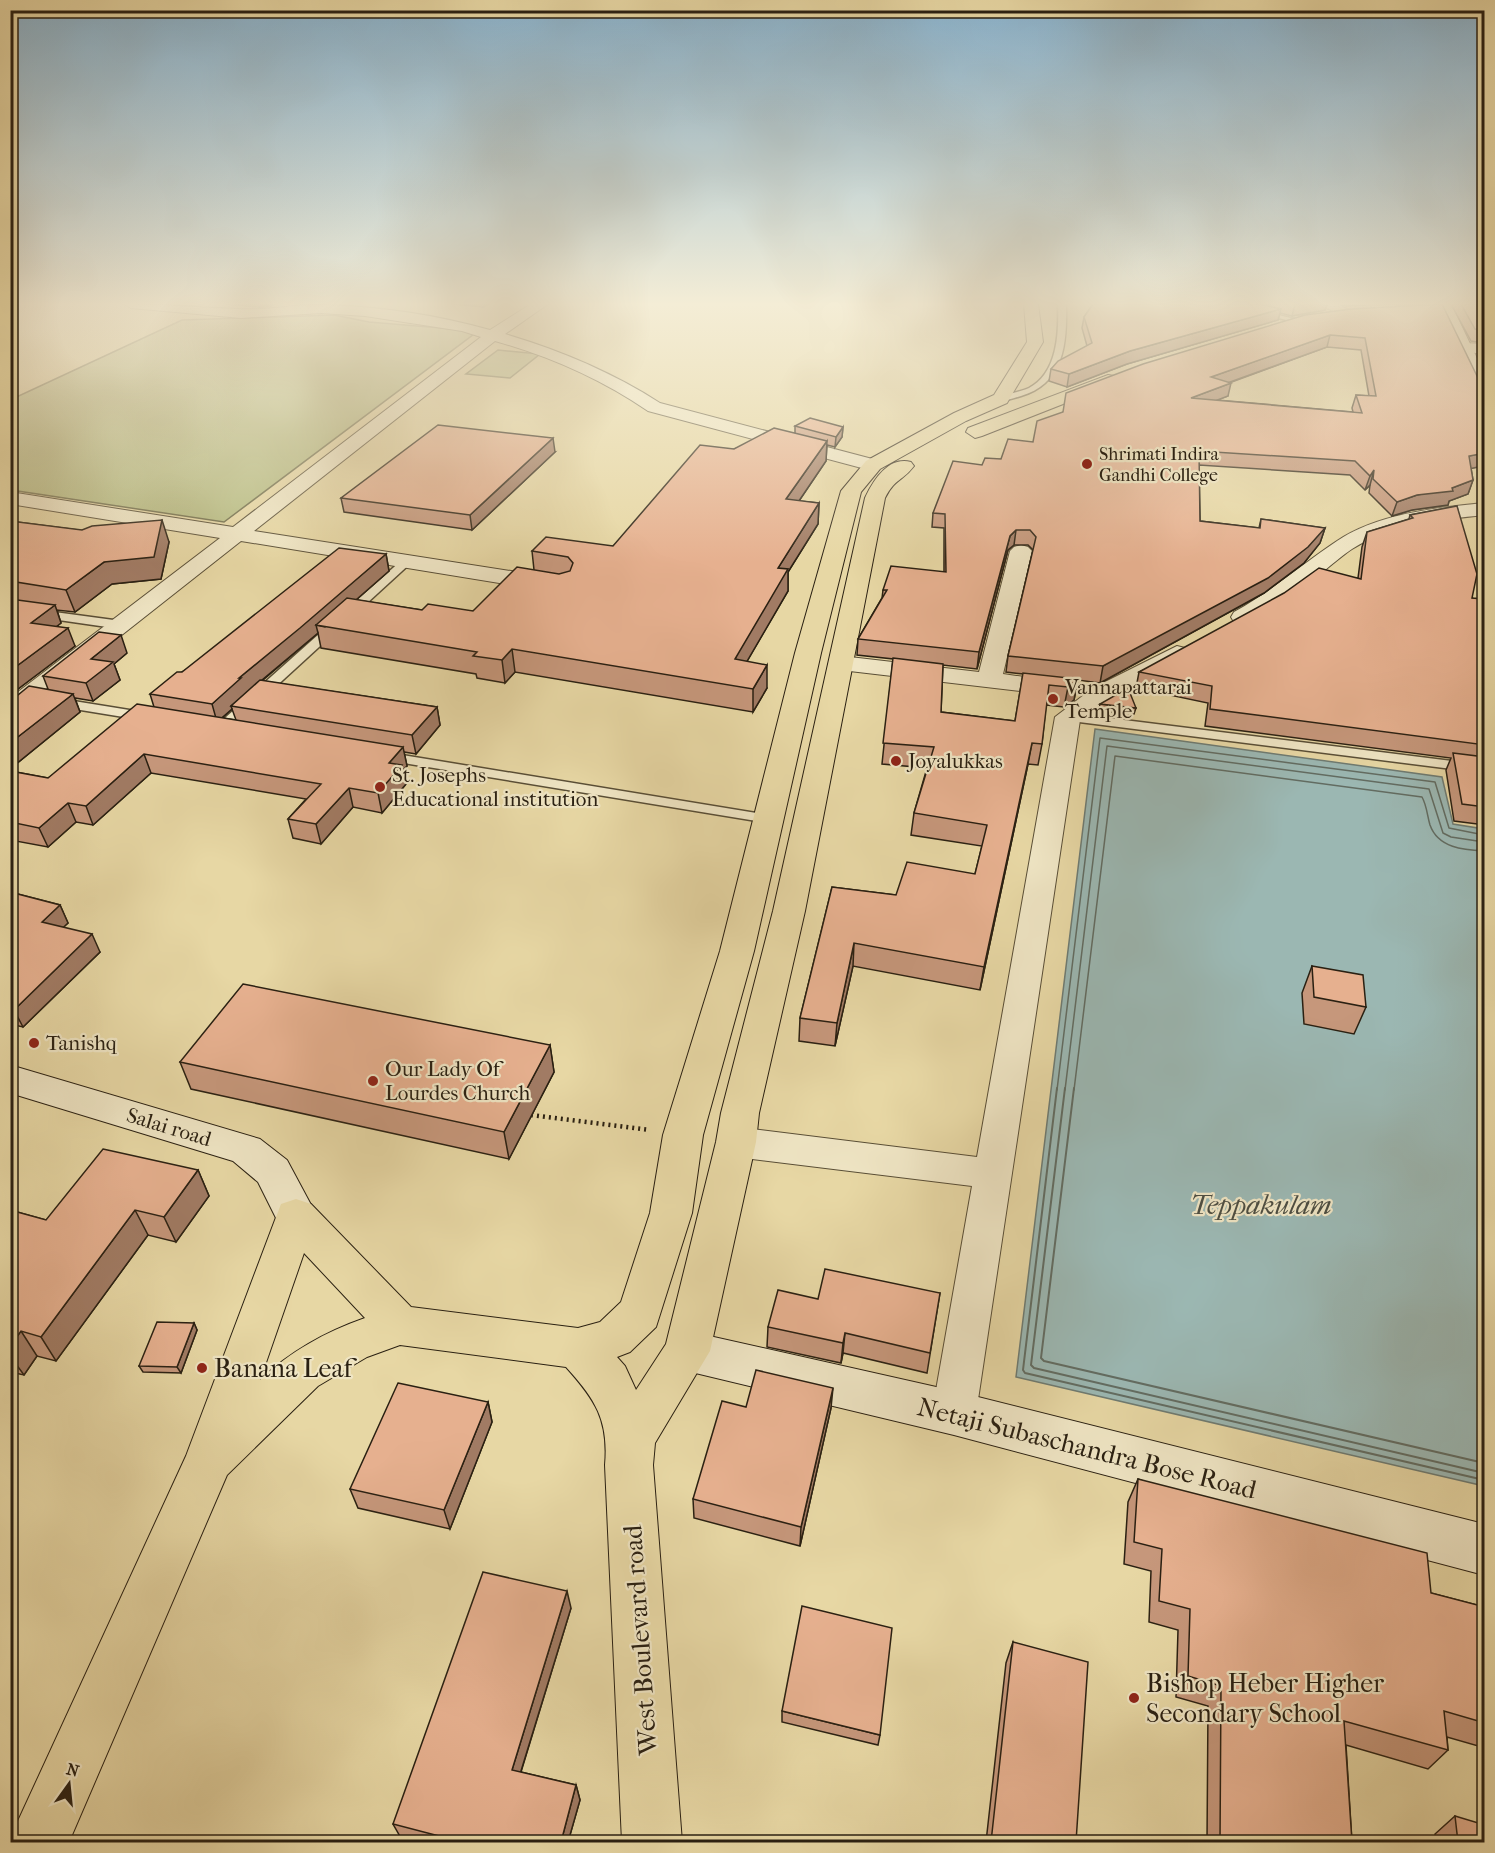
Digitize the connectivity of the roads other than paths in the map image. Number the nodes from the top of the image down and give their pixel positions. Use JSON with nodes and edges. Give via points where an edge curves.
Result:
{"nodes":[{"id":1,"x":422,"y":390,"type":"edge"},
{"id":2,"x":629,"y":390,"type":"edge"},
{"id":3,"x":1006,"y":390,"type":"edge"},
{"id":4,"x":1029,"y":390,"type":"edge"},
{"id":5,"x":1081,"y":390,"type":"edge"},
{"id":6,"x":1001,"y":399,"type":"junction"},
{"id":7,"x":960,"y":417,"type":"junction"},
{"id":8,"x":988,"y":426,"type":"junction"},
{"id":9,"x":873,"y":465,"type":"junction"},
{"id":10,"x":10,"y":498,"type":"edge"},
{"id":11,"x":1485,"y":509,"type":"edge"},
{"id":12,"x":238,"y":534,"type":"junction"},
{"id":13,"x":1021,"y":551,"type":"edge"},
{"id":14,"x":406,"y":561,"type":"junction"},
{"id":15,"x":562,"y":586,"type":"edge"},
{"id":16,"x":10,"y":609,"type":"edge"},
{"id":17,"x":121,"y":625,"type":"junction"},
{"id":18,"x":841,"y":663,"type":"junction"},
{"id":19,"x":989,"y":680,"type":"junction"},
{"id":20,"x":1102,"y":693,"type":"junction"},
{"id":21,"x":20,"y":704,"type":"edge"},
{"id":22,"x":1068,"y":717,"type":"junction"},
{"id":23,"x":165,"y":720,"type":"edge"},
{"id":24,"x":244,"y":733,"type":"edge"},
{"id":25,"x":372,"y":754,"type":"edge"},
{"id":26,"x":1485,"y":769,"type":"edge"},
{"id":27,"x":768,"y":819,"type":"junction"},
{"id":28,"x":10,"y":1079,"type":"edge"},
{"id":29,"x":736,"y":1142,"type":"junction"},
{"id":30,"x":994,"y":1174,"type":"junction"},
{"id":31,"x":296,"y":1216,"type":"junction"},
{"id":32,"x":400,"y":1325,"type":"junction"},
{"id":33,"x":578,"y":1348,"type":"junction"},
{"id":34,"x":687,"y":1351,"type":"junction"},
{"id":35,"x":954,"y":1413,"type":"junction"},
{"id":36,"x":631,"y":1438,"type":"junction"},
{"id":37,"x":208,"y":1462,"type":"junction"},
{"id":38,"x":1485,"y":1550,"type":"edge"},
{"id":39,"x":39,"y":1842,"type":"edge"},
{"id":40,"x":652,"y":1842,"type":"edge"}],
"edges":[{"from":1,"to":12,"type":"street"},
{"from":2,"to":9,"type":"street","via":[[654,407]]},
{"from":3,"to":6,"type":"main road"},
{"from":4,"to":6,"type":"lane"},
{"from":5,"to":8,"type":"main road"},
{"from":6,"to":7,"type":"main road"},
{"from":7,"to":8,"type":"main road"},
{"from":7,"to":9,"type":"main road"},
{"from":8,"to":18,"type":"main road","via":[[884,480],[875,498]]},
{"from":9,"to":27,"type":"main road","via":[[851,490]]},
{"from":10,"to":12,"type":"street"},
{"from":11,"to":20,"type":"street","via":[[1412,518],[1346,544],[1276,598]]},
{"from":12,"to":14,"type":"street"},
{"from":12,"to":17,"type":"street"},
{"from":13,"to":19,"type":"street"},
{"from":14,"to":15,"type":"street"},
{"from":14,"to":24,"type":"lane","via":[[216,728]]},
{"from":16,"to":17,"type":"lane"},
{"from":17,"to":21,"type":"street"},
{"from":18,"to":19,"type":"street"},
{"from":18,"to":29,"type":"main road"},
{"from":19,"to":20,"type":"street"},
{"from":20,"to":22,"type":"street"},
{"from":21,"to":23,"type":"lane"},
{"from":22,"to":26,"type":"lane"},
{"from":22,"to":30,"type":"street"},
{"from":25,"to":27,"type":"lane"},
{"from":27,"to":33,"type":"main road","via":[[736,951],[683,1135],[671,1213],[640,1314],[614,1338]]},
{"from":28,"to":31,"type":"main road","name":"Salai road","via":[[246,1150],[273,1171]]},
{"from":29,"to":30,"type":"street"},
{"from":29,"to":34,"type":"main road"},
{"from":30,"to":35,"type":"street"},
{"from":31,"to":32,"type":"main road"},
{"from":31,"to":37,"type":"main road"},
{"from":32,"to":33,"type":"main road"},
{"from":32,"to":37,"type":"main road","via":[[351,1343],[302,1371]]},
{"from":33,"to":36,"type":"main road","via":[[609,1382]]},
{"from":34,"to":35,"type":"main road","name":"Netaji Subaschandra Bose Road"},
{"from":34,"to":36,"type":"main road"},
{"from":35,"to":38,"type":"main road","name":"Netaji Subaschandra Bose Road"},
{"from":36,"to":40,"type":"main road","name":"West Boulevard road","via":[[629,1465]]},
{"from":37,"to":39,"type":"main road"}]}
